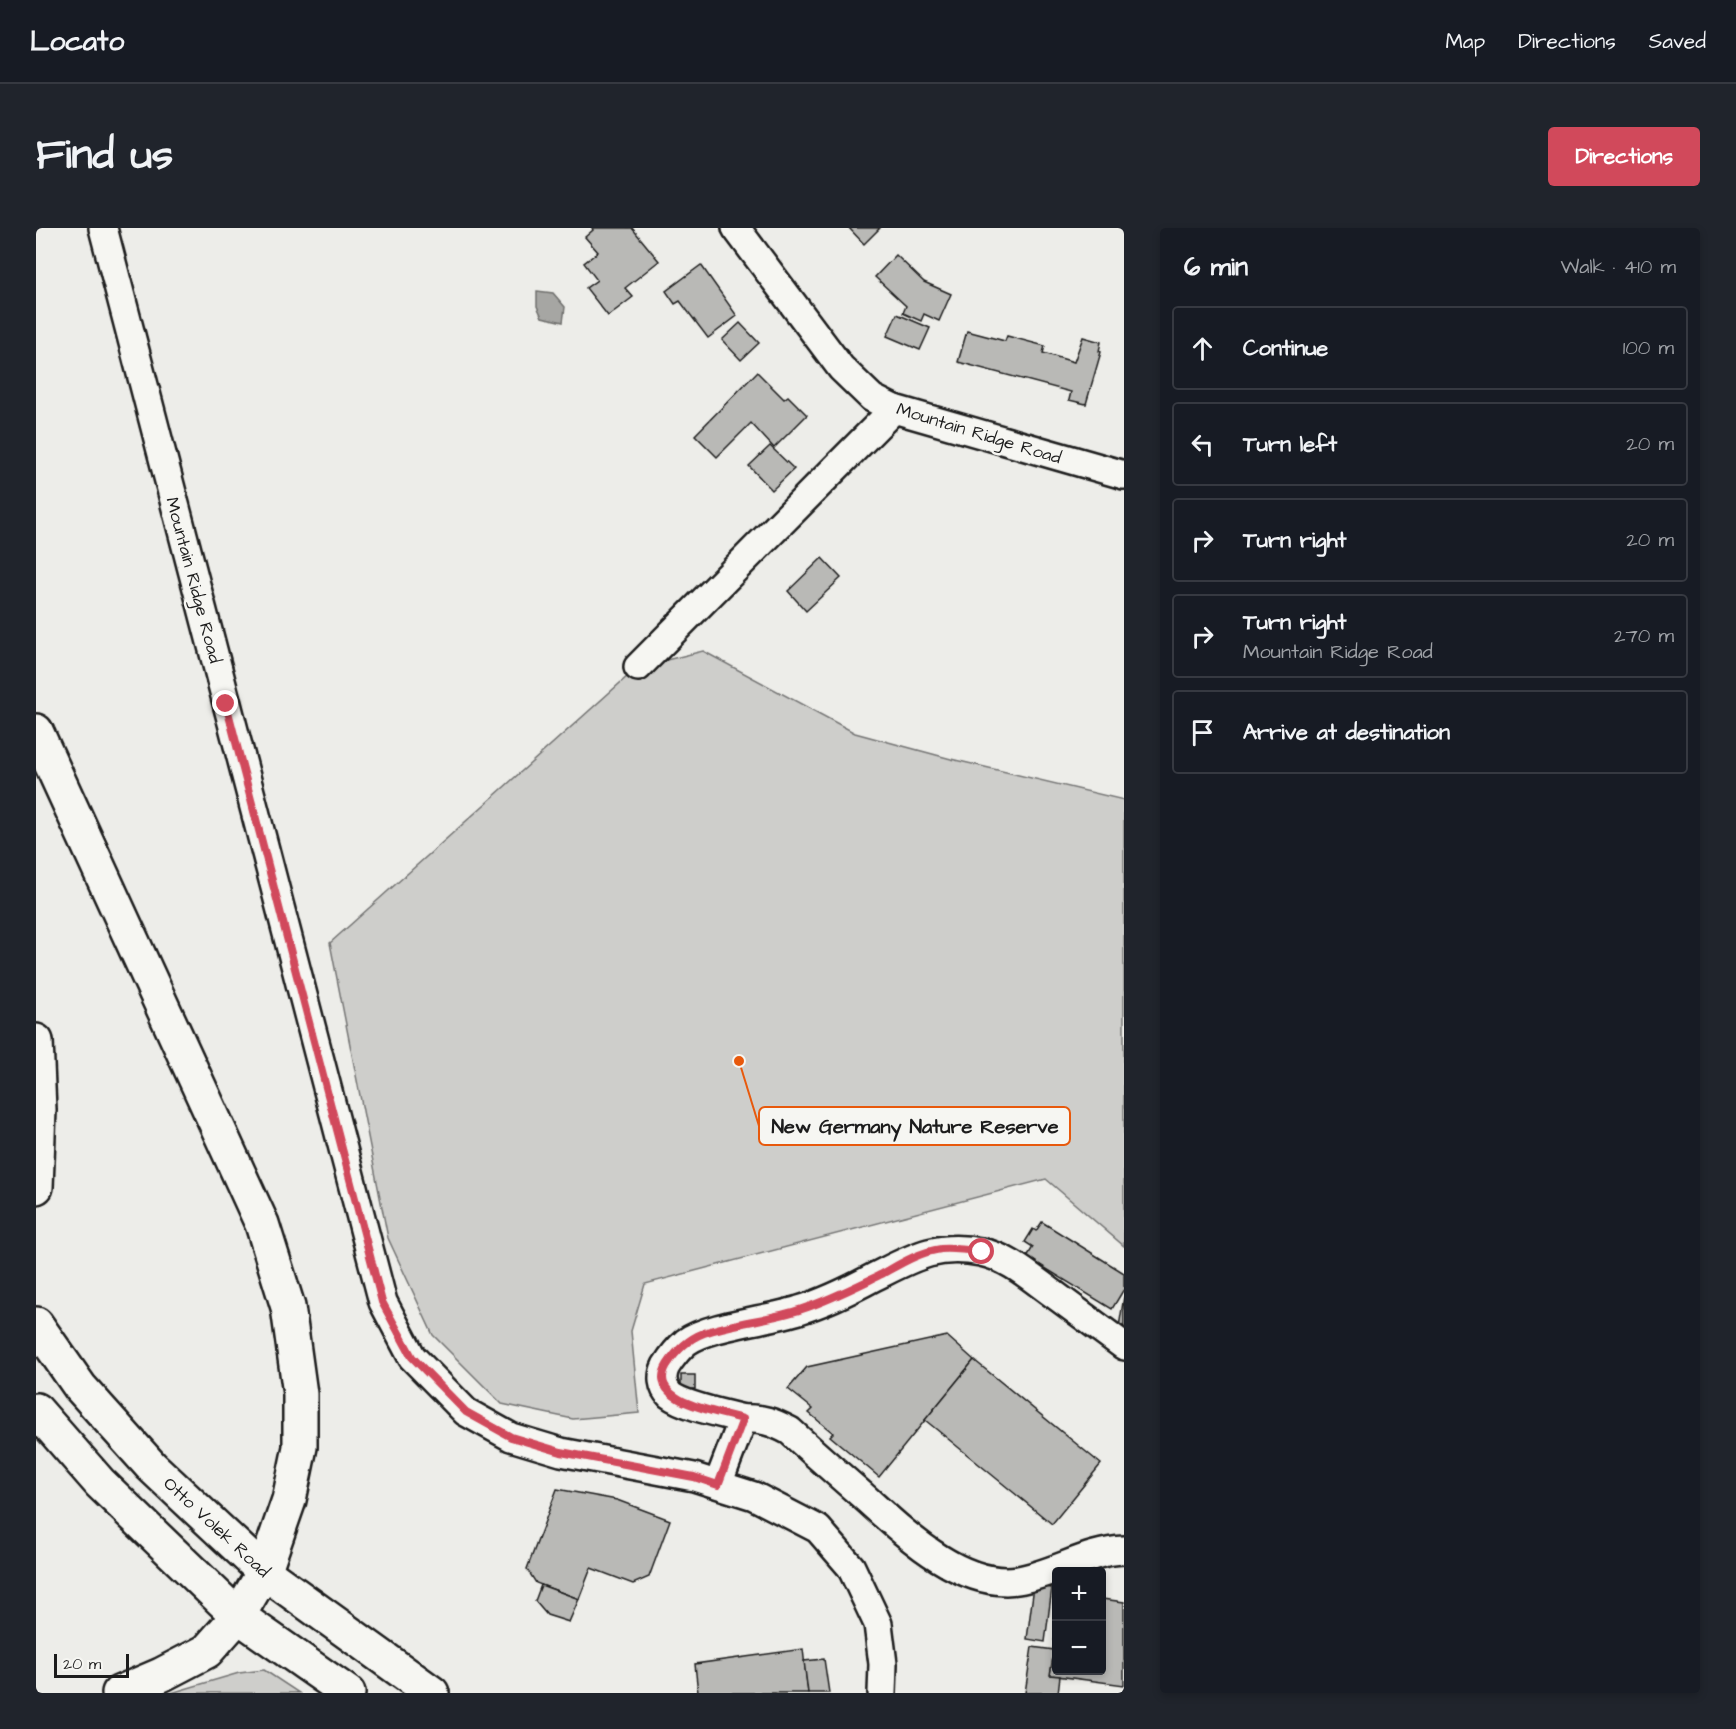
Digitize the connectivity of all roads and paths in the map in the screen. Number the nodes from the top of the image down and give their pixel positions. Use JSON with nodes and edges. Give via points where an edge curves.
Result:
{"nodes":[{"id":1,"x":103,"y":228,"type":"edge"},
{"id":2,"x":736,"y":228,"type":"edge"},
{"id":3,"x":894,"y":409,"type":"junction"},
{"id":4,"x":1124,"y":475,"type":"edge"},
{"id":5,"x":638,"y":667,"type":"dead end"},
{"id":6,"x":36,"y":732,"type":"edge"},
{"id":7,"x":36,"y":1041,"type":"edge"},
{"id":8,"x":36,"y":1187,"type":"edge"},
{"id":9,"x":36,"y":1324,"type":"edge"},
{"id":10,"x":1124,"y":1346,"type":"edge"},
{"id":11,"x":37,"y":1412,"type":"edge"},
{"id":12,"x":743,"y":1419,"type":"junction"},
{"id":13,"x":718,"y":1485,"type":"junction"},
{"id":14,"x":1124,"y":1550,"type":"edge"},
{"id":15,"x":264,"y":1572,"type":"junction"},
{"id":16,"x":238,"y":1616,"type":"junction"},
{"id":17,"x":119,"y":1693,"type":"edge"},
{"id":18,"x":348,"y":1693,"type":"edge"},
{"id":19,"x":432,"y":1693,"type":"edge"},
{"id":20,"x":882,"y":1693,"type":"edge"}],
"edges":[{"from":1,"to":13,"type":"street","name":"Mountain Ridge Road","via":[[382,1302],[412,1357],[466,1412],[511,1437],[561,1452]]},
{"from":2,"to":3,"type":"street","name":"Mountain Ridge Road","via":[[842,368],[872,398]]},
{"from":3,"to":4,"type":"street","name":"Mountain Ridge Road"},
{"from":3,"to":5,"type":"street"},
{"from":6,"to":15,"type":"main road","via":[[262,1224],[288,1307],[300,1394],[300,1447],[289,1500]]},
{"from":7,"to":8,"type":"main road"},
{"from":9,"to":15,"type":"main road","name":"Otto Volek Road","via":[[80,1387],[151,1466]]},
{"from":10,"to":12,"type":"street","via":[[1007,1260],[982,1252],[940,1249],[915,1256],[800,1310],[721,1328],[686,1342],[670,1359],[663,1373],[663,1386],[670,1395],[686,1402]]},
{"from":11,"to":16,"type":"main road","via":[[100,1483]]},
{"from":12,"to":13,"type":"street"},
{"from":12,"to":14,"type":"street","via":[[761,1418],[790,1431],[918,1546],[952,1566],[990,1579],[1017,1580]]},
{"from":13,"to":20,"type":"street","name":"Mountain Ridge Road","via":[[754,1496],[818,1528],[851,1567],[878,1624]]},
{"from":15,"to":16,"type":"main road"},
{"from":15,"to":19,"type":"main road","name":"Otto Volek Road"},
{"from":16,"to":17,"type":"main road","via":[[207,1651]]},
{"from":16,"to":18,"type":"main road"}]}
